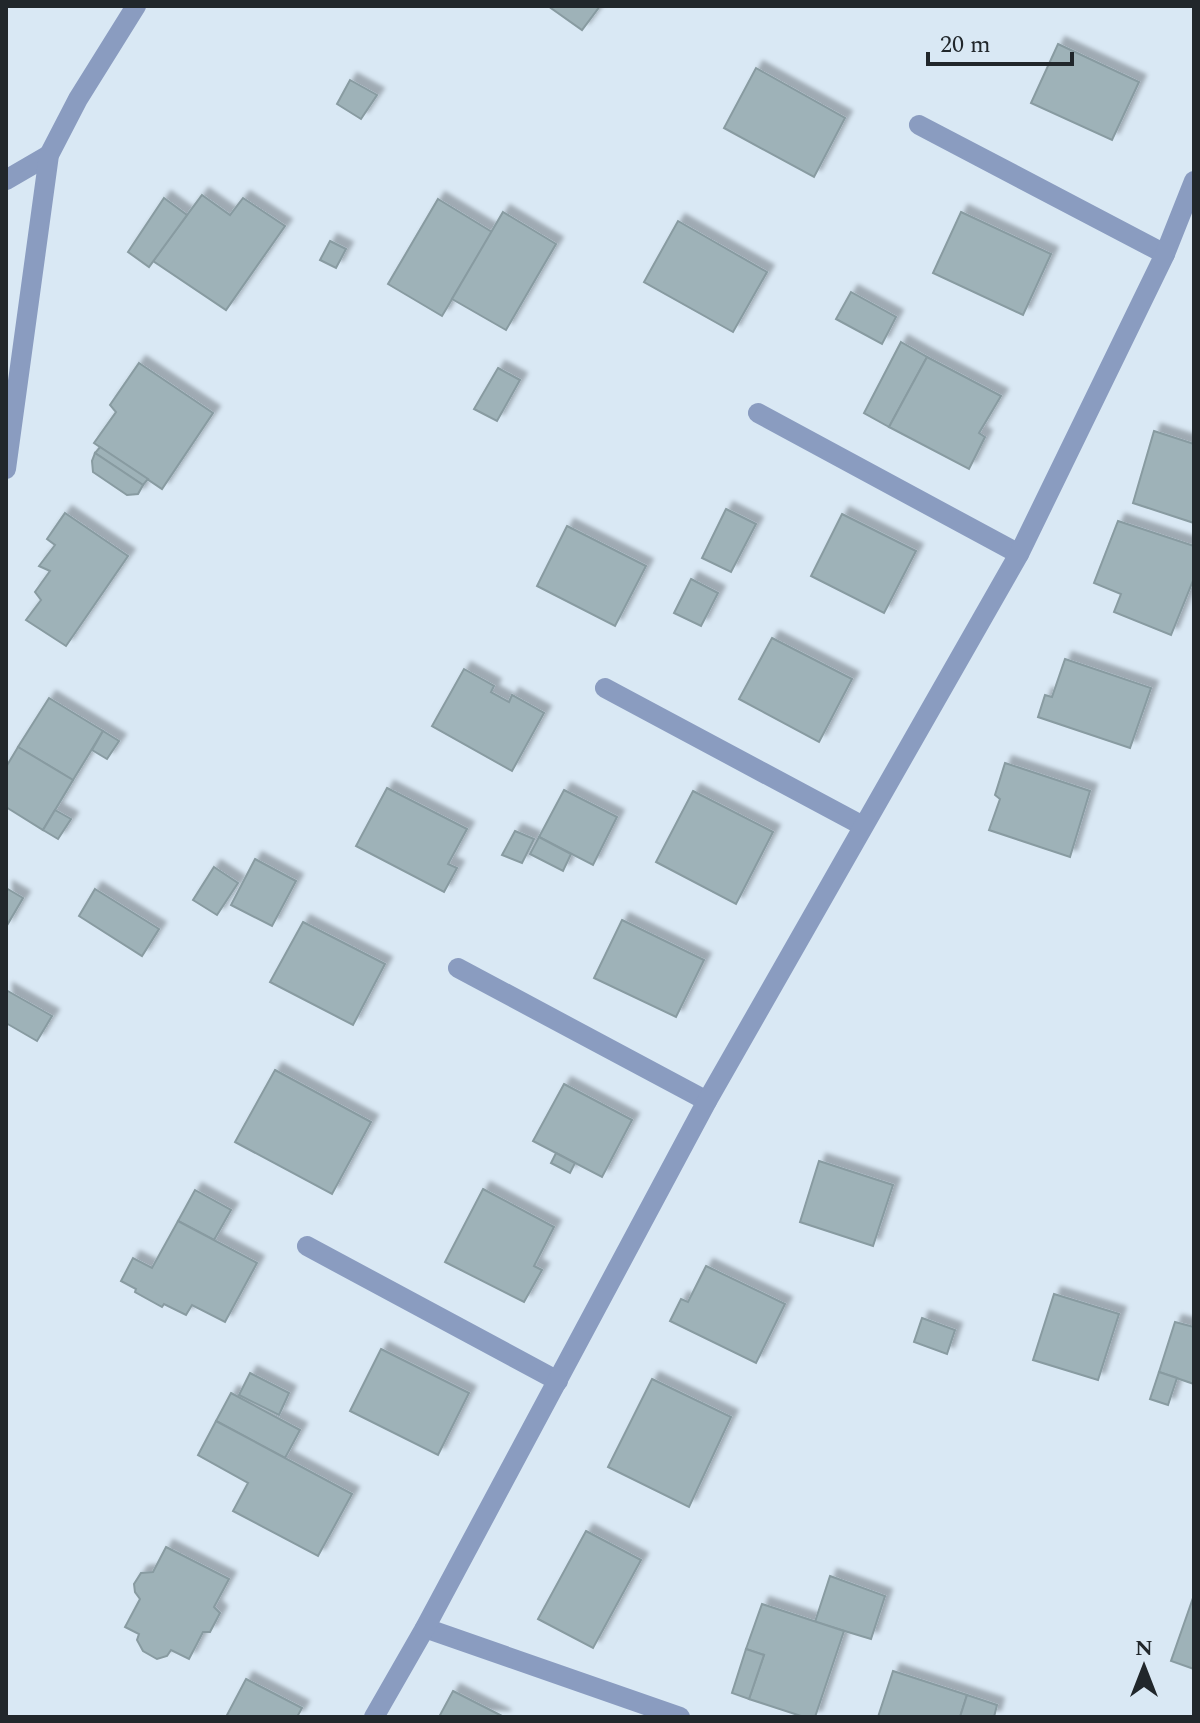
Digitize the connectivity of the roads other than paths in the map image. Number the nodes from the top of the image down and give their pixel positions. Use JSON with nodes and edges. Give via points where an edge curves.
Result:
{"nodes":[{"id":1,"x":136,"y":6,"type":"edge"},
{"id":2,"x":919,"y":125,"type":"dead end"},
{"id":3,"x":49,"y":155,"type":"junction"},
{"id":4,"x":6,"y":180,"type":"edge"},
{"id":5,"x":1194,"y":181,"type":"edge"},
{"id":6,"x":1165,"y":254,"type":"junction"},
{"id":7,"x":758,"y":413,"type":"dead end"},
{"id":8,"x":6,"y":469,"type":"edge"},
{"id":9,"x":1019,"y":554,"type":"junction"},
{"id":10,"x":605,"y":688,"type":"dead end"},
{"id":11,"x":863,"y":826,"type":"junction"},
{"id":12,"x":458,"y":968,"type":"dead end"},
{"id":13,"x":707,"y":1101,"type":"junction"},
{"id":14,"x":307,"y":1246,"type":"dead end"},
{"id":15,"x":558,"y":1381,"type":"junction"},
{"id":16,"x":425,"y":1628,"type":"junction"},
{"id":17,"x":374,"y":1717,"type":"edge"},
{"id":18,"x":680,"y":1717,"type":"edge"}],
"edges":[{"from":1,"to":3,"type":"street"},
{"from":2,"to":6,"type":"street"},
{"from":3,"to":4,"type":"street"},
{"from":3,"to":8,"type":"street"},
{"from":5,"to":6,"type":"street"},
{"from":6,"to":9,"type":"street"},
{"from":7,"to":9,"type":"street"},
{"from":9,"to":11,"type":"street"},
{"from":10,"to":11,"type":"street"},
{"from":11,"to":13,"type":"street"},
{"from":12,"to":13,"type":"street"},
{"from":13,"to":15,"type":"street"},
{"from":14,"to":15,"type":"street"},
{"from":15,"to":16,"type":"street"},
{"from":16,"to":17,"type":"street"},
{"from":16,"to":18,"type":"street"}]}
